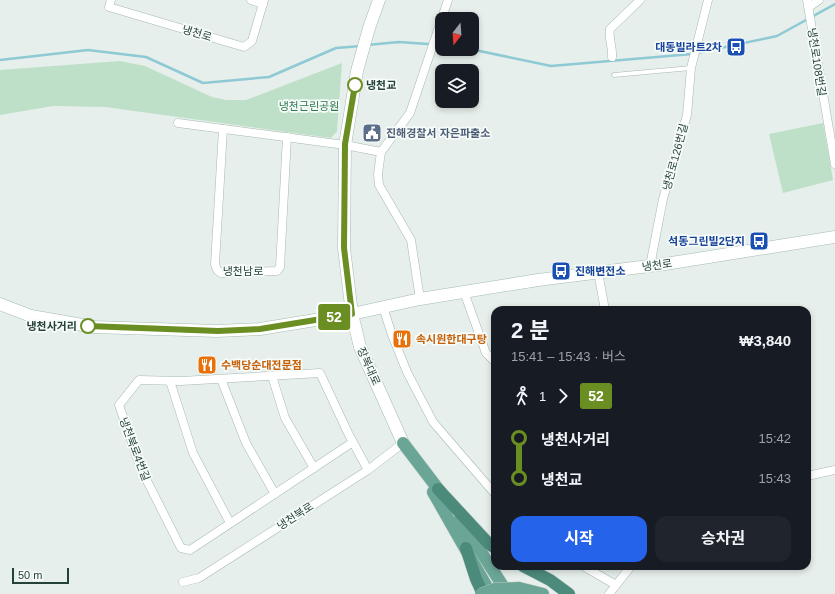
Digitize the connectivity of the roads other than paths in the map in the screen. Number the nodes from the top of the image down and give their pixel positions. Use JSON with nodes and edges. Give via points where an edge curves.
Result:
{"nodes":[{"id":1,"x":111,"y":0,"type":"edge"},
{"id":2,"x":251,"y":0,"type":"edge"},
{"id":3,"x":379,"y":0,"type":"edge"},
{"id":4,"x":448,"y":0,"type":"edge"},
{"id":5,"x":640,"y":0,"type":"edge"},
{"id":6,"x":708,"y":0,"type":"edge"},
{"id":7,"x":819,"y":0,"type":"edge"},
{"id":8,"x":263,"y":2,"type":"edge"},
{"id":9,"x":808,"y":3,"type":"edge"},
{"id":10,"x":612,"y":57,"type":"dead end"},
{"id":11,"x":691,"y":68,"type":"junction"},
{"id":12,"x":614,"y":75,"type":"dead end"},
{"id":13,"x":178,"y":123,"type":"dead end"},
{"id":14,"x":223,"y":129,"type":"junction"},
{"id":15,"x":287,"y":137,"type":"junction"},
{"id":16,"x":345,"y":144,"type":"junction"},
{"id":17,"x":381,"y":152,"type":"junction"},
{"id":18,"x":835,"y":164,"type":"edge"},
{"id":19,"x":835,"y":237,"type":"edge"},
{"id":20,"x":650,"y":266,"type":"junction"},
{"id":21,"x":598,"y":272,"type":"junction"},
{"id":22,"x":464,"y":292,"type":"junction"},
{"id":23,"x":420,"y":299,"type":"junction"},
{"id":24,"x":0,"y":304,"type":"edge"},
{"id":25,"x":604,"y":306,"type":"edge"},
{"id":26,"x":383,"y":307,"type":"junction"},
{"id":27,"x":352,"y":314,"type":"junction"},
{"id":28,"x":491,"y":358,"type":"edge"},
{"id":29,"x":272,"y":376,"type":"junction"},
{"id":30,"x":221,"y":379,"type":"junction"},
{"id":31,"x":170,"y":381,"type":"junction"},
{"id":32,"x":353,"y":442,"type":"junction"},
{"id":33,"x":403,"y":442,"type":"junction"},
{"id":34,"x":314,"y":468,"type":"junction"},
{"id":35,"x":368,"y":470,"type":"junction"},
{"id":36,"x":835,"y":470,"type":"edge"},
{"id":37,"x":811,"y":475,"type":"edge"},
{"id":38,"x":438,"y":489,"type":"junction"},
{"id":39,"x":491,"y":489,"type":"edge"},
{"id":40,"x":275,"y":494,"type":"junction"},
{"id":41,"x":230,"y":524,"type":"junction"},
{"id":42,"x":491,"y":545,"type":"edge"},
{"id":43,"x":466,"y":548,"type":"junction"},
{"id":44,"x":491,"y":567,"type":"edge"},
{"id":45,"x":493,"y":570,"type":"edge"},
{"id":46,"x":531,"y":570,"type":"edge"},
{"id":47,"x":590,"y":570,"type":"edge"},
{"id":48,"x":627,"y":570,"type":"edge"},
{"id":49,"x":183,"y":582,"type":"dead end"},
{"id":50,"x":616,"y":585,"type":"junction"},
{"id":51,"x":482,"y":594,"type":"edge"},
{"id":52,"x":491,"y":594,"type":"edge"},
{"id":53,"x":508,"y":594,"type":"edge"},
{"id":54,"x":543,"y":594,"type":"edge"},
{"id":55,"x":569,"y":594,"type":"edge"},
{"id":56,"x":609,"y":594,"type":"edge"}],
"edges":[{"from":1,"to":8,"type":"street","name":"냉천로","via":[[109,7],[244,47],[252,41]]},
{"from":2,"to":8,"type":"street","name":"냉천로"},
{"from":3,"to":16,"type":"main road","name":"장복대로","via":[[357,71]]},
{"from":4,"to":17,"type":"street","via":[[410,113]]},
{"from":5,"to":10,"type":"street","via":[[610,29]]},
{"from":6,"to":11,"type":"street","name":"냉천로126번길"},
{"from":7,"to":9,"type":"street"},
{"from":9,"to":18,"type":"street","name":"냉천로108번길"},
{"from":11,"to":12,"type":"lane"},
{"from":11,"to":20,"type":"street","name":"냉천로126번길","via":[[687,115],[663,200]]},
{"from":13,"to":14,"type":"street"},
{"from":14,"to":15,"type":"street"},
{"from":14,"to":15,"type":"street","name":"냉천남로","via":[[215,264],[221,273],[277,271],[280,267]]},
{"from":15,"to":16,"type":"street"},
{"from":16,"to":17,"type":"street"},
{"from":16,"to":27,"type":"main road","name":"장복대로","via":[[344,248]]},
{"from":17,"to":23,"type":"street","via":[[379,185],[411,240]]},
{"from":19,"to":20,"type":"main road","name":"냉천로"},
{"from":20,"to":21,"type":"main road","name":"냉천로"},
{"from":21,"to":22,"type":"main road","name":"냉천로"},
{"from":21,"to":25,"type":"street"},
{"from":22,"to":23,"type":"main road","name":"냉천로"},
{"from":22,"to":28,"type":"street","via":[[486,353]]},
{"from":23,"to":26,"type":"main road","name":"냉천로"},
{"from":24,"to":27,"type":"main road","name":"냉천로","via":[[31,316],[94,327],[218,331],[260,329]]},
{"from":26,"to":27,"type":"main road","name":"냉천로"},
{"from":26,"to":39,"type":"street","via":[[407,372],[433,422]]},
{"from":27,"to":33,"type":"main road","name":"장복대로","via":[[360,346]]},
{"from":29,"to":30,"type":"street","name":"냉천북로4번길"},
{"from":29,"to":32,"type":"street","name":"냉천북로4번길","via":[[320,373]]},
{"from":29,"to":34,"type":"street","via":[[285,418]]},
{"from":30,"to":31,"type":"street","name":"냉천북로4번길"},
{"from":30,"to":40,"type":"street","via":[[246,443]]},
{"from":31,"to":41,"type":"street","via":[[193,453]]},
{"from":31,"to":41,"type":"street","name":"냉천북로4번길","via":[[139,380],[119,405],[142,469],[181,548],[190,550]]},
{"from":32,"to":34,"type":"street"},
{"from":32,"to":35,"type":"street","name":"냉천북로4번길"},
{"from":33,"to":35,"type":"street","name":"냉천북로"},
{"from":33,"to":38,"type":"main road"},
{"from":33,"to":43,"type":"main road"},
{"from":34,"to":40,"type":"street"},
{"from":35,"to":49,"type":"street","name":"냉천북로","via":[[199,578]]},
{"from":36,"to":37,"type":"street"},
{"from":38,"to":42,"type":"highway"},
{"from":38,"to":44,"type":"main road"},
{"from":40,"to":41,"type":"street"},
{"from":43,"to":51,"type":"highway"},
{"from":43,"to":52,"type":"main road"},
{"from":45,"to":53,"type":"main road"},
{"from":46,"to":55,"type":"highway"},
{"from":47,"to":50,"type":"street"},
{"from":48,"to":50,"type":"street"},
{"from":50,"to":56,"type":"street"},
{"from":51,"to":54,"type":"main road","bridge":true,"via":[[495,589],[519,588]]}]}
